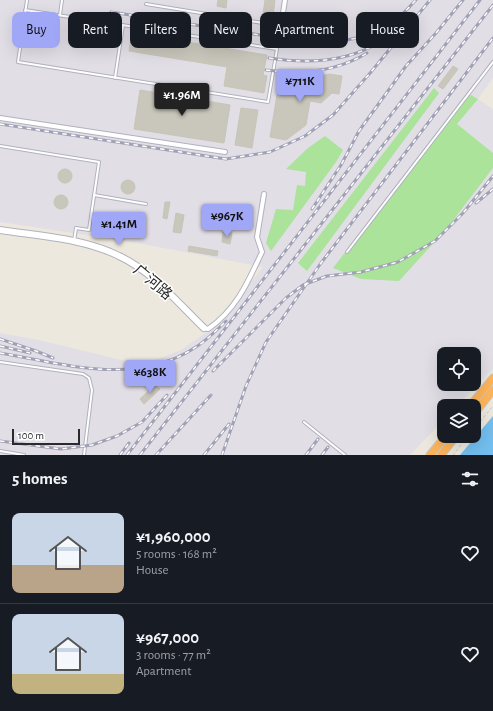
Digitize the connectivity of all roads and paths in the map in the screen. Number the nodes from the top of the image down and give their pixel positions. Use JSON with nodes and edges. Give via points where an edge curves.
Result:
{"nodes":[{"id":1,"x":27,"y":0,"type":"edge"},
{"id":2,"x":62,"y":0,"type":"edge"},
{"id":3,"x":285,"y":0,"type":"edge"},
{"id":4,"x":146,"y":4,"type":"dead end"},
{"id":5,"x":25,"y":10,"type":"junction"},
{"id":6,"x":39,"y":12,"type":"edge"},
{"id":7,"x":283,"y":12,"type":"edge"},
{"id":8,"x":60,"y":15,"type":"joint"},
{"id":9,"x":260,"y":23,"type":"edge"},
{"id":10,"x":123,"y":25,"type":"junction"},
{"id":11,"x":493,"y":62,"type":"edge"},
{"id":12,"x":115,"y":78,"type":"junction"},
{"id":13,"x":0,"y":118,"type":"edge"},
{"id":14,"x":0,"y":146,"type":"edge"},
{"id":15,"x":225,"y":152,"type":"dead end"},
{"id":16,"x":264,"y":194,"type":"dead end"},
{"id":17,"x":94,"y":195,"type":"junction"},
{"id":18,"x":146,"y":204,"type":"dead end"},
{"id":19,"x":0,"y":230,"type":"edge"},
{"id":20,"x":74,"y":242,"type":"junction"},
{"id":21,"x":347,"y":252,"type":"dead end"},
{"id":22,"x":204,"y":328,"type":"joint"},
{"id":23,"x":0,"y":362,"type":"edge"},
{"id":24,"x":493,"y":378,"type":"edge"},
{"id":25,"x":493,"y":390,"type":"edge"},
{"id":26,"x":476,"y":399,"type":"edge"},
{"id":27,"x":481,"y":405,"type":"edge"},
{"id":28,"x":493,"y":406,"type":"edge"},
{"id":29,"x":481,"y":421,"type":"edge"},
{"id":30,"x":304,"y":422,"type":"dead end"},
{"id":31,"x":440,"y":443,"type":"edge"},
{"id":32,"x":450,"y":443,"type":"edge"},
{"id":33,"x":462,"y":443,"type":"edge"},
{"id":34,"x":0,"y":451,"type":"edge"},
{"id":35,"x":24,"y":455,"type":"edge"},
{"id":36,"x":84,"y":455,"type":"edge"},
{"id":37,"x":345,"y":455,"type":"edge"},
{"id":38,"x":430,"y":455,"type":"edge"},
{"id":39,"x":440,"y":455,"type":"edge"},
{"id":40,"x":453,"y":455,"type":"edge"}],
"edges":[{"from":1,"to":5,"type":"lane"},
{"from":2,"to":8,"type":"lane"},
{"from":3,"to":7,"type":"street"},
{"from":4,"to":9,"type":"lane"},
{"from":5,"to":6,"type":"lane"},
{"from":5,"to":12,"type":"lane","via":[[18,62]]},
{"from":8,"to":10,"type":"lane"},
{"from":10,"to":12,"type":"lane"},
{"from":10,"to":12,"type":"lane","via":[[277,49],[268,102]]},
{"from":11,"to":21,"type":"lane"},
{"from":13,"to":15,"type":"street"},
{"from":14,"to":17,"type":"lane","via":[[99,162]]},
{"from":16,"to":22,"type":"street","via":[[258,237],[262,252],[249,283],[222,320],[208,329]]},
{"from":17,"to":18,"type":"lane"},
{"from":17,"to":20,"type":"lane","via":[[89,230],[76,228]]},
{"from":19,"to":20,"type":"street","name":"广河路"},
{"from":20,"to":22,"type":"street","name":"广河路","via":[[109,251],[131,263],[153,279]]},
{"from":23,"to":36,"type":"lane","via":[[84,374],[89,378],[92,390]]},
{"from":24,"to":26,"type":"highway"},
{"from":25,"to":27,"type":"highway"},
{"from":28,"to":29,"type":"path"},
{"from":30,"to":37,"type":"lane"},
{"from":31,"to":38,"type":"highway"},
{"from":32,"to":39,"type":"highway"},
{"from":33,"to":40,"type":"path"},
{"from":34,"to":35,"type":"lane"}]}
